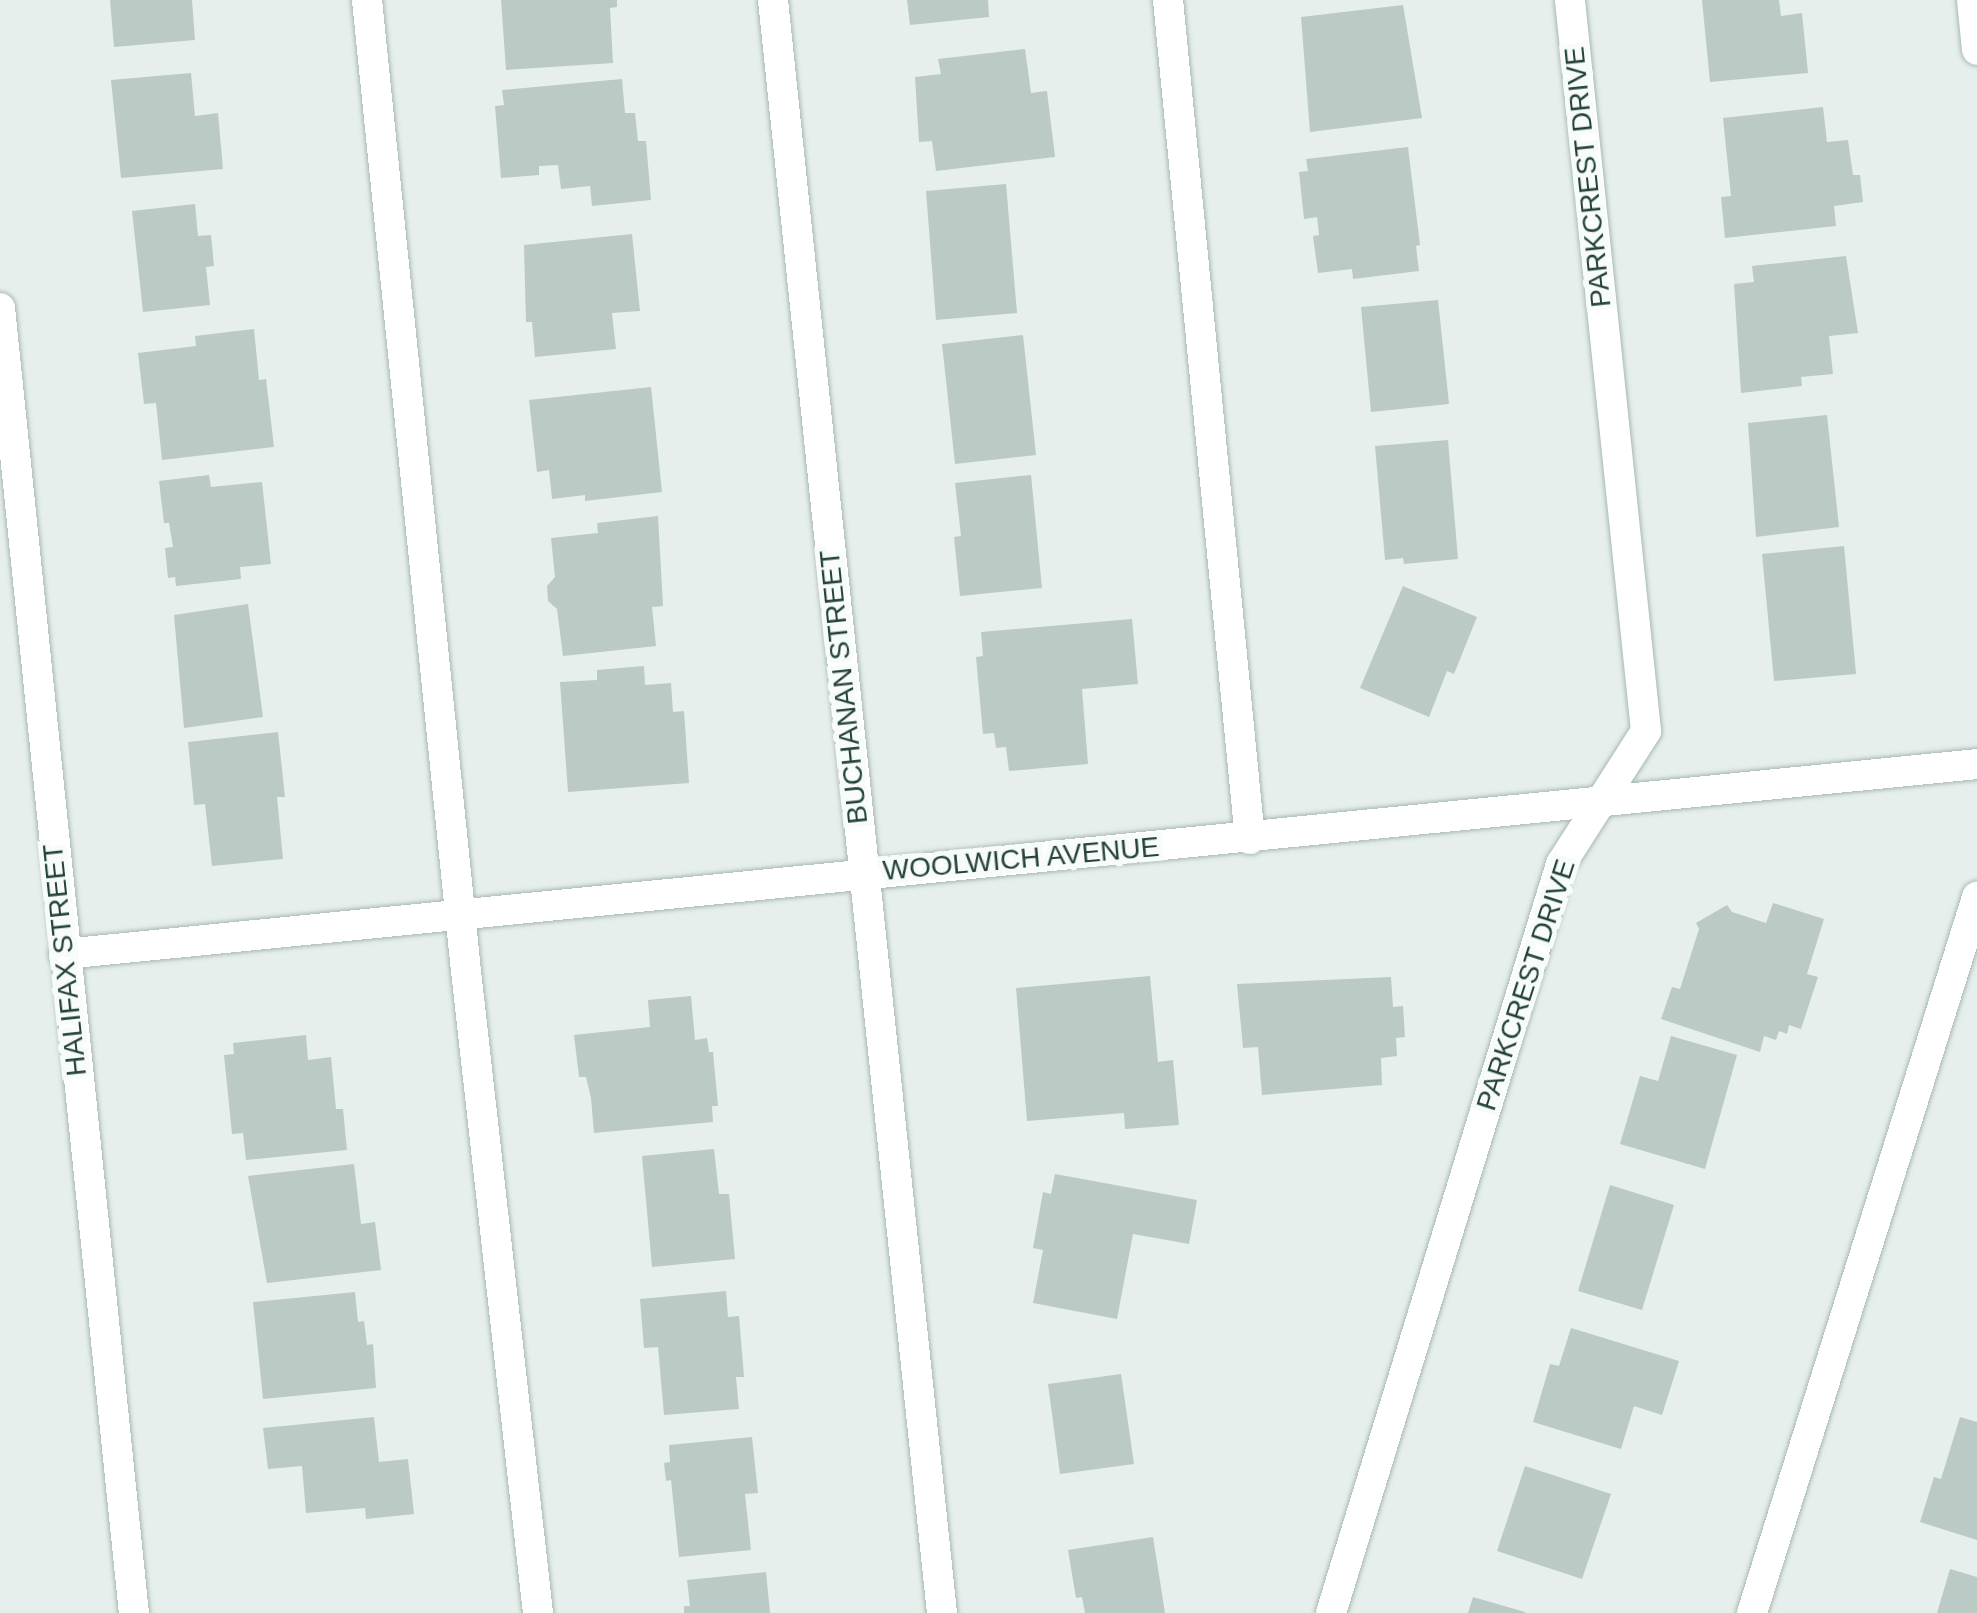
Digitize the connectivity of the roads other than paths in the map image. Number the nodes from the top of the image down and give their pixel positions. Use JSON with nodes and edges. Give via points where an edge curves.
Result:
{"nodes":[{"id":1,"x":367,"y":0,"type":"edge"},
{"id":2,"x":774,"y":0,"type":"edge"},
{"id":3,"x":1168,"y":0,"type":"edge"},
{"id":4,"x":1570,"y":0,"type":"edge"},
{"id":5,"x":1972,"y":0,"type":"edge"},
{"id":6,"x":1977,"y":50,"type":"edge"},
{"id":7,"x":0,"y":308,"type":"edge"},
{"id":8,"x":1977,"y":764,"type":"edge"},
{"id":9,"x":1597,"y":802,"type":"junction"},
{"id":10,"x":1250,"y":839,"type":"junction"},
{"id":11,"x":863,"y":872,"type":"junction"},
{"id":12,"x":1977,"y":897,"type":"edge"},
{"id":13,"x":460,"y":916,"type":"junction"},
{"id":14,"x":64,"y":954,"type":"junction"},
{"id":15,"x":134,"y":1613,"type":"edge"},
{"id":16,"x":538,"y":1613,"type":"edge"},
{"id":17,"x":942,"y":1613,"type":"edge"},
{"id":18,"x":1330,"y":1613,"type":"edge"},
{"id":19,"x":1752,"y":1613,"type":"edge"}],
"edges":[{"from":1,"to":13,"type":"street"},
{"from":2,"to":11,"type":"street","name":"BUCHANAN STREET"},
{"from":3,"to":10,"type":"street"},
{"from":4,"to":9,"type":"street","name":"PARKCREST DRIVE","via":[[1646,731]]},
{"from":5,"to":6,"type":"street"},
{"from":7,"to":14,"type":"street","name":"HALIFAX STREET"},
{"from":8,"to":9,"type":"street","name":"WOOLWICH AVENUE"},
{"from":9,"to":10,"type":"street","name":"WOOLWICH AVENUE"},
{"from":9,"to":18,"type":"street","name":"PARKCREST DRIVE","via":[[1561,864]]},
{"from":10,"to":11,"type":"street","name":"WOOLWICH AVENUE"},
{"from":11,"to":13,"type":"street","name":"WOOLWICH AVENUE"},
{"from":11,"to":17,"type":"street","name":"BUCHANAN STREET"},
{"from":12,"to":19,"type":"street"},
{"from":13,"to":14,"type":"street","name":"WOOLWICH AVENUE"},
{"from":13,"to":16,"type":"street"},
{"from":14,"to":15,"type":"street","name":"HALIFAX STREET"}]}
